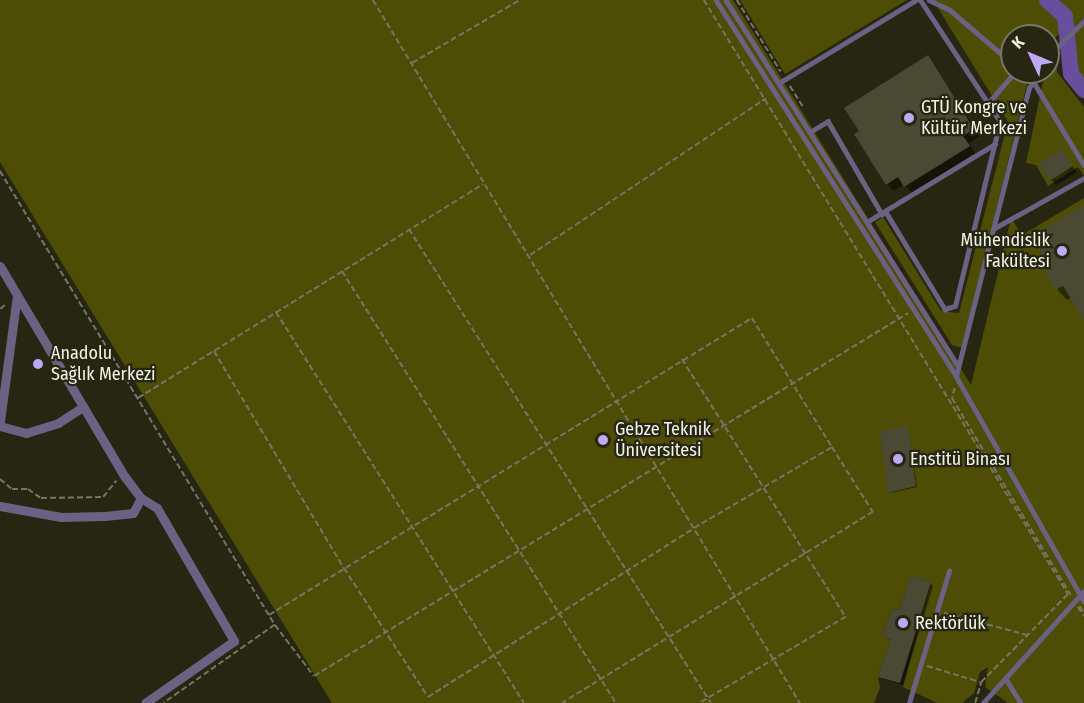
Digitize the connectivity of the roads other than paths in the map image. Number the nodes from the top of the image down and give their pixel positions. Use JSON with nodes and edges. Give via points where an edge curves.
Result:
{"nodes":[{"id":1,"x":716,"y":0,"type":"edge"},
{"id":2,"x":726,"y":0,"type":"edge"},
{"id":3,"x":918,"y":0,"type":"edge"},
{"id":4,"x":929,"y":0,"type":"edge"},
{"id":5,"x":1084,"y":21,"type":"edge"},
{"id":6,"x":1060,"y":43,"type":"edge"},
{"id":7,"x":1000,"y":53,"type":"edge"},
{"id":8,"x":779,"y":83,"type":"junction"},
{"id":9,"x":1005,"y":84,"type":"edge"},
{"id":10,"x":1032,"y":84,"type":"edge"},
{"id":11,"x":1035,"y":84,"type":"edge"},
{"id":12,"x":989,"y":102,"type":"junction"},
{"id":13,"x":810,"y":132,"type":"junction"},
{"id":14,"x":995,"y":144,"type":"junction"},
{"id":15,"x":1084,"y":165,"type":"edge"},
{"id":16,"x":1084,"y":178,"type":"edge"},
{"id":17,"x":884,"y":213,"type":"junction"},
{"id":18,"x":867,"y":222,"type":"junction"},
{"id":19,"x":993,"y":229,"type":"junction"},
{"id":20,"x":0,"y":266,"type":"edge"},
{"id":21,"x":17,"y":295,"type":"junction"},
{"id":22,"x":958,"y":364,"type":"junction"},
{"id":23,"x":957,"y":377,"type":"junction"},
{"id":24,"x":83,"y":407,"type":"junction"},
{"id":25,"x":0,"y":421,"type":"edge"},
{"id":26,"x":0,"y":426,"type":"edge"},
{"id":27,"x":141,"y":498,"type":"junction"},
{"id":28,"x":0,"y":506,"type":"edge"},
{"id":29,"x":950,"y":572,"type":"dead end"},
{"id":30,"x":1082,"y":593,"type":"edge"},
{"id":31,"x":1084,"y":601,"type":"edge"},
{"id":32,"x":1006,"y":680,"type":"junction"},
{"id":33,"x":145,"y":703,"type":"edge"},
{"id":34,"x":909,"y":703,"type":"edge"},
{"id":35,"x":983,"y":703,"type":"edge"},
{"id":36,"x":1021,"y":703,"type":"edge"}],
"edges":[{"from":1,"to":23,"type":"lane"},
{"from":2,"to":8,"type":"lane"},
{"from":3,"to":8,"type":"lane"},
{"from":3,"to":12,"type":"lane"},
{"from":4,"to":7,"type":"lane","via":[[950,10]]},
{"from":5,"to":6,"type":"lane"},
{"from":8,"to":13,"type":"lane"},
{"from":9,"to":12,"type":"lane"},
{"from":10,"to":19,"type":"lane"},
{"from":11,"to":15,"type":"lane"},
{"from":12,"to":14,"type":"lane","via":[[1000,122]]},
{"from":13,"to":17,"type":"lane","via":[[828,121]]},
{"from":13,"to":18,"type":"lane"},
{"from":14,"to":17,"type":"lane"},
{"from":14,"to":17,"type":"lane","via":[[955,306],[945,309]]},
{"from":16,"to":19,"type":"lane"},
{"from":17,"to":18,"type":"lane"},
{"from":18,"to":22,"type":"lane"},
{"from":19,"to":22,"type":"lane"},
{"from":20,"to":21,"type":"street"},
{"from":21,"to":24,"type":"street"},
{"from":21,"to":25,"type":"street"},
{"from":22,"to":23,"type":"lane"},
{"from":23,"to":30,"type":"lane","via":[[1075,587]]},
{"from":24,"to":26,"type":"street","via":[[58,423],[27,434]]},
{"from":24,"to":27,"type":"street"},
{"from":27,"to":28,"type":"street","via":[[133,513],[105,516],[61,518]]},
{"from":27,"to":33,"type":"street","via":[[157,508],[234,641]]},
{"from":29,"to":34,"type":"lane"},
{"from":30,"to":31,"type":"lane"},
{"from":30,"to":32,"type":"lane"},
{"from":32,"to":35,"type":"lane"},
{"from":32,"to":36,"type":"lane"}]}
